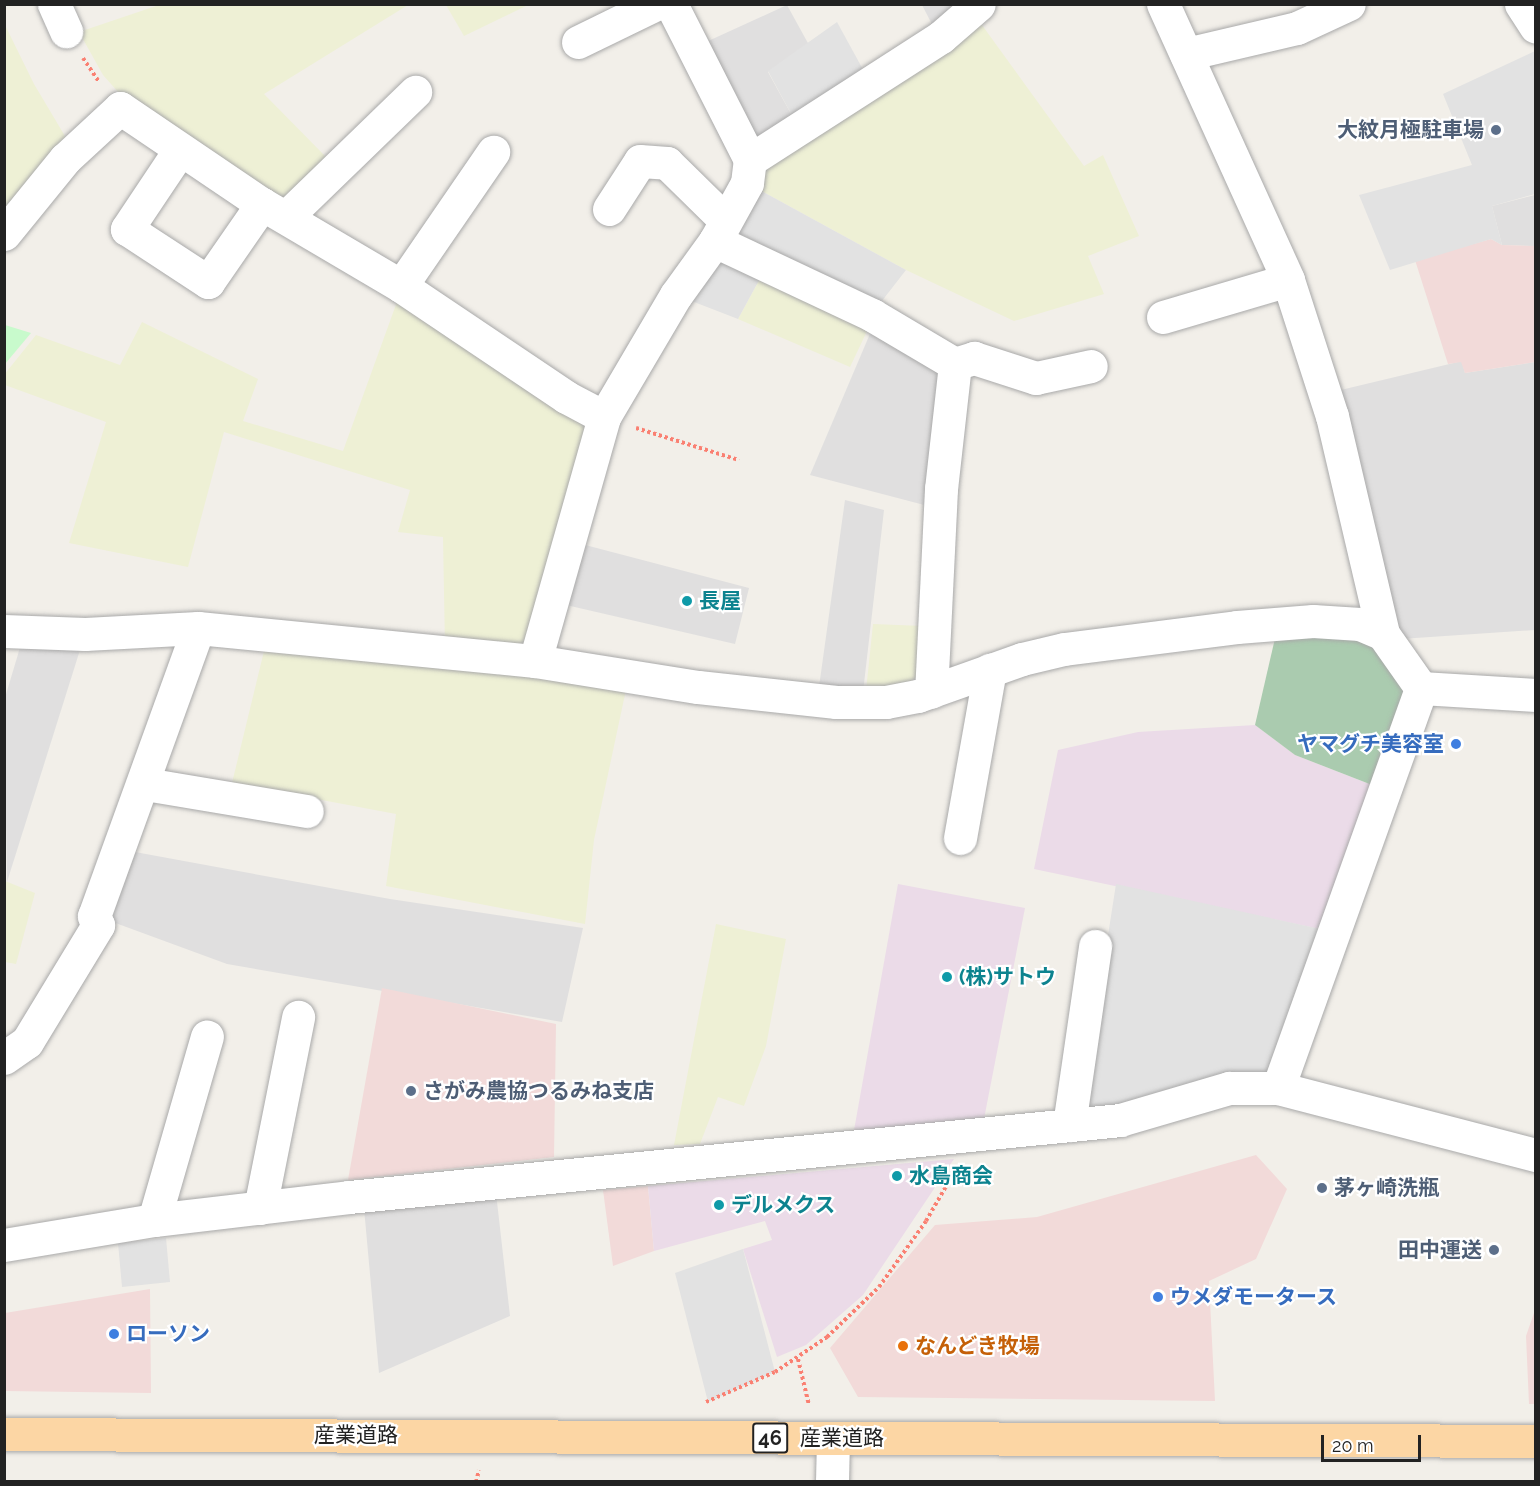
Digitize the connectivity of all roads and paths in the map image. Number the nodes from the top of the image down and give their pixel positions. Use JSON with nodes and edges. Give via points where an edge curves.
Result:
{"nodes":[{"id":1,"x":656,"y":4,"type":"edge"},
{"id":2,"x":671,"y":4,"type":"edge"},
{"id":3,"x":979,"y":4,"type":"edge"},
{"id":4,"x":1162,"y":4,"type":"edge"},
{"id":5,"x":1349,"y":4,"type":"edge"},
{"id":6,"x":1521,"y":4,"type":"edge"},
{"id":7,"x":60,"y":18,"type":"edge"},
{"id":8,"x":1536,"y":27,"type":"edge"},
{"id":9,"x":578,"y":42,"type":"dead end"},
{"id":10,"x":1186,"y":54,"type":"junction"},
{"id":11,"x":415,"y":92,"type":"dead end"},
{"id":12,"x":120,"y":108,"type":"junction"},
{"id":13,"x":179,"y":151,"type":"junction"},
{"id":14,"x":493,"y":152,"type":"dead end"},
{"id":15,"x":750,"y":160,"type":"junction"},
{"id":16,"x":609,"y":209,"type":"dead end"},
{"id":17,"x":274,"y":210,"type":"junction"},
{"id":18,"x":720,"y":231,"type":"junction"},
{"id":19,"x":4,"y":234,"type":"edge"},
{"id":20,"x":1288,"y":280,"type":"junction"},
{"id":21,"x":401,"y":286,"type":"junction"},
{"id":22,"x":1163,"y":317,"type":"dead end"},
{"id":23,"x":956,"y":364,"type":"junction"},
{"id":24,"x":1091,"y":366,"type":"dead end"},
{"id":25,"x":604,"y":417,"type":"junction"},
{"id":26,"x":739,"y":460,"type":"dead end"},
{"id":27,"x":198,"y":628,"type":"junction"},
{"id":28,"x":4,"y":631,"type":"edge"},
{"id":29,"x":1383,"y":634,"type":"junction"},
{"id":30,"x":535,"y":661,"type":"junction"},
{"id":31,"x":990,"y":670,"type":"junction"},
{"id":32,"x":1421,"y":688,"type":"junction"},
{"id":33,"x":931,"y":692,"type":"junction"},
{"id":34,"x":1536,"y":695,"type":"edge"},
{"id":35,"x":145,"y":784,"type":"junction"},
{"id":36,"x":307,"y":811,"type":"dead end"},
{"id":37,"x":960,"y":838,"type":"dead end"},
{"id":38,"x":1095,"y":946,"type":"dead end"},
{"id":39,"x":298,"y":1017,"type":"dead end"},
{"id":40,"x":207,"y":1036,"type":"dead end"},
{"id":41,"x":4,"y":1058,"type":"edge"},
{"id":42,"x":1278,"y":1088,"type":"junction"},
{"id":43,"x":1069,"y":1125,"type":"junction"},
{"id":44,"x":975,"y":1136,"type":"junction"},
{"id":45,"x":1536,"y":1155,"type":"edge"},
{"id":46,"x":260,"y":1208,"type":"junction"},
{"id":47,"x":154,"y":1220,"type":"junction"},
{"id":48,"x":4,"y":1245,"type":"edge"},
{"id":49,"x":798,"y":1359,"type":"junction"},
{"id":50,"x":700,"y":1405,"type":"dead end"},
{"id":51,"x":810,"y":1409,"type":"dead end"},
{"id":52,"x":4,"y":1434,"type":"edge"},
{"id":53,"x":833,"y":1438,"type":"junction"},
{"id":54,"x":1536,"y":1441,"type":"edge"},
{"id":55,"x":832,"y":1482,"type":"edge"}],
"edges":[{"from":1,"to":9,"type":"street"},
{"from":2,"to":15,"type":"street"},
{"from":3,"to":15,"type":"street","via":[[941,37]]},
{"from":4,"to":10,"type":"street"},
{"from":5,"to":10,"type":"street","via":[[1297,28]]},
{"from":6,"to":8,"type":"street"},
{"from":7,"to":12,"type":"path"},
{"from":10,"to":20,"type":"street"},
{"from":11,"to":17,"type":"street"},
{"from":12,"to":13,"type":"street"},
{"from":12,"to":19,"type":"street","via":[[65,159]]},
{"from":13,"to":17,"type":"street"},
{"from":13,"to":17,"type":"street","via":[[127,229],[208,282]]},
{"from":14,"to":21,"type":"street"},
{"from":15,"to":18,"type":"street","via":[[747,183]]},
{"from":16,"to":18,"type":"street","via":[[640,161],[667,163]]},
{"from":17,"to":21,"type":"street"},
{"from":18,"to":23,"type":"street"},
{"from":18,"to":25,"type":"street","via":[[676,295]]},
{"from":20,"to":22,"type":"street"},
{"from":20,"to":29,"type":"street","via":[[1332,416]]},
{"from":21,"to":25,"type":"street","via":[[566,397]]},
{"from":23,"to":24,"type":"street","via":[[974,358],[1036,378]]},
{"from":23,"to":33,"type":"street","via":[[941,489]]},
{"from":25,"to":26,"type":"path"},
{"from":25,"to":30,"type":"street"},
{"from":27,"to":28,"type":"street","via":[[85,634]]},
{"from":27,"to":30,"type":"street"},
{"from":27,"to":35,"type":"street"},
{"from":29,"to":31,"type":"street","via":[[1360,624],[1312,621],[1238,627],[1064,648]]},
{"from":29,"to":32,"type":"street"},
{"from":30,"to":33,"type":"street","via":[[698,687],[836,702],[886,702]]},
{"from":31,"to":33,"type":"street"},
{"from":31,"to":37,"type":"street"},
{"from":32,"to":34,"type":"street"},
{"from":32,"to":42,"type":"street"},
{"from":35,"to":36,"type":"street"},
{"from":35,"to":41,"type":"street","via":[[94,916],[98,925],[27,1042]]},
{"from":38,"to":43,"type":"street"},
{"from":39,"to":46,"type":"street"},
{"from":40,"to":47,"type":"street"},
{"from":42,"to":43,"type":"street","via":[[1229,1088],[1120,1120]]},
{"from":42,"to":45,"type":"street"},
{"from":43,"to":44,"type":"street"},
{"from":44,"to":46,"type":"street"},
{"from":44,"to":49,"type":"path","via":[[926,1221],[879,1287]]},
{"from":46,"to":47,"type":"street"},
{"from":47,"to":48,"type":"street"},
{"from":49,"to":50,"type":"path"},
{"from":49,"to":51,"type":"path"},
{"from":52,"to":53,"type":"main road","name":"産業道路","number":"46"},
{"from":53,"to":54,"type":"main road","name":"産業道路","number":"46"},
{"from":53,"to":55,"type":"street"}]}
